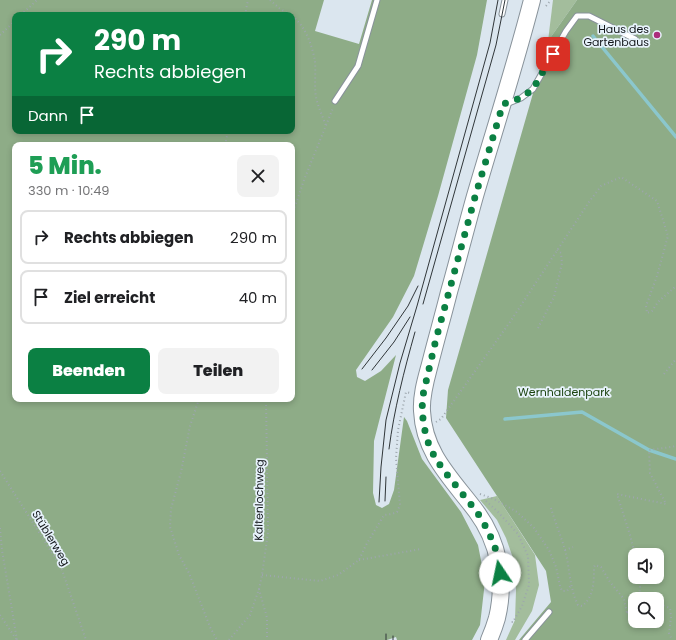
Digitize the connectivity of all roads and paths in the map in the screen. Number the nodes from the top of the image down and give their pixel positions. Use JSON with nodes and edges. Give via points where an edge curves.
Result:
{"nodes":[{"id":1,"x":37,"y":0,"type":"edge"},
{"id":2,"x":248,"y":0,"type":"edge"},
{"id":3,"x":270,"y":0,"type":"edge"},
{"id":4,"x":376,"y":0,"type":"edge"},
{"id":5,"x":505,"y":0,"type":"edge"},
{"id":6,"x":551,"y":0,"type":"edge"},
{"id":7,"x":539,"y":3,"type":"edge"},
{"id":8,"x":24,"y":12,"type":"edge"},
{"id":9,"x":246,"y":12,"type":"edge"},
{"id":10,"x":286,"y":12,"type":"edge"},
{"id":11,"x":502,"y":14,"type":"dead end"},
{"id":12,"x":295,"y":18,"type":"edge"},
{"id":13,"x":12,"y":24,"type":"edge"},
{"id":14,"x":0,"y":35,"type":"edge"},
{"id":15,"x":635,"y":39,"type":"dead end"},
{"id":16,"x":336,"y":100,"type":"joint"},
{"id":17,"x":503,"y":104,"type":"junction"},
{"id":18,"x":326,"y":126,"type":"junction"},
{"id":19,"x":295,"y":206,"type":"edge"},
{"id":20,"x":557,"y":250,"type":"junction"},
{"id":21,"x":676,"y":286,"type":"edge"},
{"id":22,"x":538,"y":328,"type":"dead end"},
{"id":23,"x":676,"y":358,"type":"edge"},
{"id":24,"x":664,"y":374,"type":"dead end"},
{"id":25,"x":423,"y":395,"type":"junction"},
{"id":26,"x":197,"y":402,"type":"edge"},
{"id":27,"x":266,"y":402,"type":"edge"},
{"id":28,"x":424,"y":427,"type":"junction"},
{"id":29,"x":676,"y":446,"type":"edge"},
{"id":30,"x":0,"y":471,"type":"edge"},
{"id":31,"x":551,"y":508,"type":"dead end"},
{"id":32,"x":0,"y":528,"type":"edge"},
{"id":33,"x":573,"y":547,"type":"dead end"},
{"id":34,"x":633,"y":548,"type":"edge"},
{"id":35,"x":421,"y":549,"type":"dead end"},
{"id":36,"x":565,"y":550,"type":"junction"},
{"id":37,"x":359,"y":560,"type":"junction"},
{"id":38,"x":262,"y":575,"type":"junction"},
{"id":39,"x":571,"y":585,"type":"junction"},
{"id":40,"x":259,"y":589,"type":"junction"},
{"id":41,"x":664,"y":606,"type":"edge"},
{"id":42,"x":549,"y":612,"type":"dead end"},
{"id":43,"x":627,"y":613,"type":"edge"},
{"id":44,"x":0,"y":616,"type":"edge"},
{"id":45,"x":497,"y":620,"type":"junction"},
{"id":46,"x":17,"y":640,"type":"edge"},
{"id":47,"x":86,"y":640,"type":"edge"},
{"id":48,"x":217,"y":640,"type":"edge"},
{"id":49,"x":229,"y":640,"type":"edge"},
{"id":50,"x":267,"y":640,"type":"edge"},
{"id":51,"x":489,"y":640,"type":"edge"},
{"id":52,"x":524,"y":640,"type":"edge"},
{"id":53,"x":672,"y":640,"type":"edge"}],
"edges":[{"from":1,"to":8,"type":"path"},
{"from":2,"to":9,"type":"path"},
{"from":3,"to":10,"type":"path"},
{"from":4,"to":16,"type":"lane","via":[[358,66]]},
{"from":5,"to":11,"type":"lane"},
{"from":6,"to":7,"type":"path"},
{"from":7,"to":17,"type":"main road"},
{"from":12,"to":18,"type":"path","via":[[304,29],[311,45],[315,62],[316,96]]},
{"from":13,"to":14,"type":"path"},
{"from":15,"to":17,"type":"lane","via":[[589,16],[576,16],[533,89],[521,98]]},
{"from":16,"to":18,"type":"path"},
{"from":17,"to":25,"type":"main road","via":[[475,197]]},
{"from":18,"to":19,"type":"path"},
{"from":20,"to":21,"type":"path","via":[[601,186],[621,177],[657,201],[668,236],[646,306],[648,313]]},
{"from":20,"to":22,"type":"path","via":[[561,253],[562,263],[554,296]]},
{"from":20,"to":28,"type":"path","via":[[441,419]]},
{"from":23,"to":24,"type":"path"},
{"from":25,"to":28,"type":"main road"},
{"from":25,"to":37,"type":"path","via":[[406,392],[398,430],[396,458],[400,505],[397,512],[384,515]]},
{"from":26,"to":48,"type":"path","via":[[171,509],[170,527],[179,555]]},
{"from":27,"to":38,"type":"path","name":"Kaltenlochweg","via":[[268,532]]},
{"from":28,"to":45,"type":"main road","via":[[435,458],[477,512],[494,544],[501,583]]},
{"from":29,"to":34,"type":"path","via":[[649,450],[650,473],[666,504],[617,494]]},
{"from":30,"to":47,"type":"path","name":"Stüblerweg","via":[[61,567]]},
{"from":31,"to":36,"type":"path"},
{"from":32,"to":46,"type":"path"},
{"from":33,"to":36,"type":"path"},
{"from":35,"to":37,"type":"path"},
{"from":36,"to":39,"type":"path"},
{"from":37,"to":38,"type":"path","via":[[338,575],[320,581]]},
{"from":38,"to":40,"type":"path","name":"Kaltenlochweg"},
{"from":39,"to":43,"type":"path","via":[[574,597],[582,606],[593,586],[594,567],[601,567],[624,599]]},
{"from":39,"to":45,"type":"path","via":[[567,591],[562,591],[549,550],[534,528],[517,512],[478,493],[518,534],[528,556],[529,584],[522,606],[513,622]]},
{"from":40,"to":49,"type":"path","name":"Kaltenlochweg","via":[[250,614]]},
{"from":40,"to":50,"type":"path","via":[[267,618]]},
{"from":41,"to":53,"type":"path","via":[[670,608],[669,633]]},
{"from":42,"to":52,"type":"lane"},
{"from":44,"to":46,"type":"path"},
{"from":45,"to":51,"type":"main road"}]}
